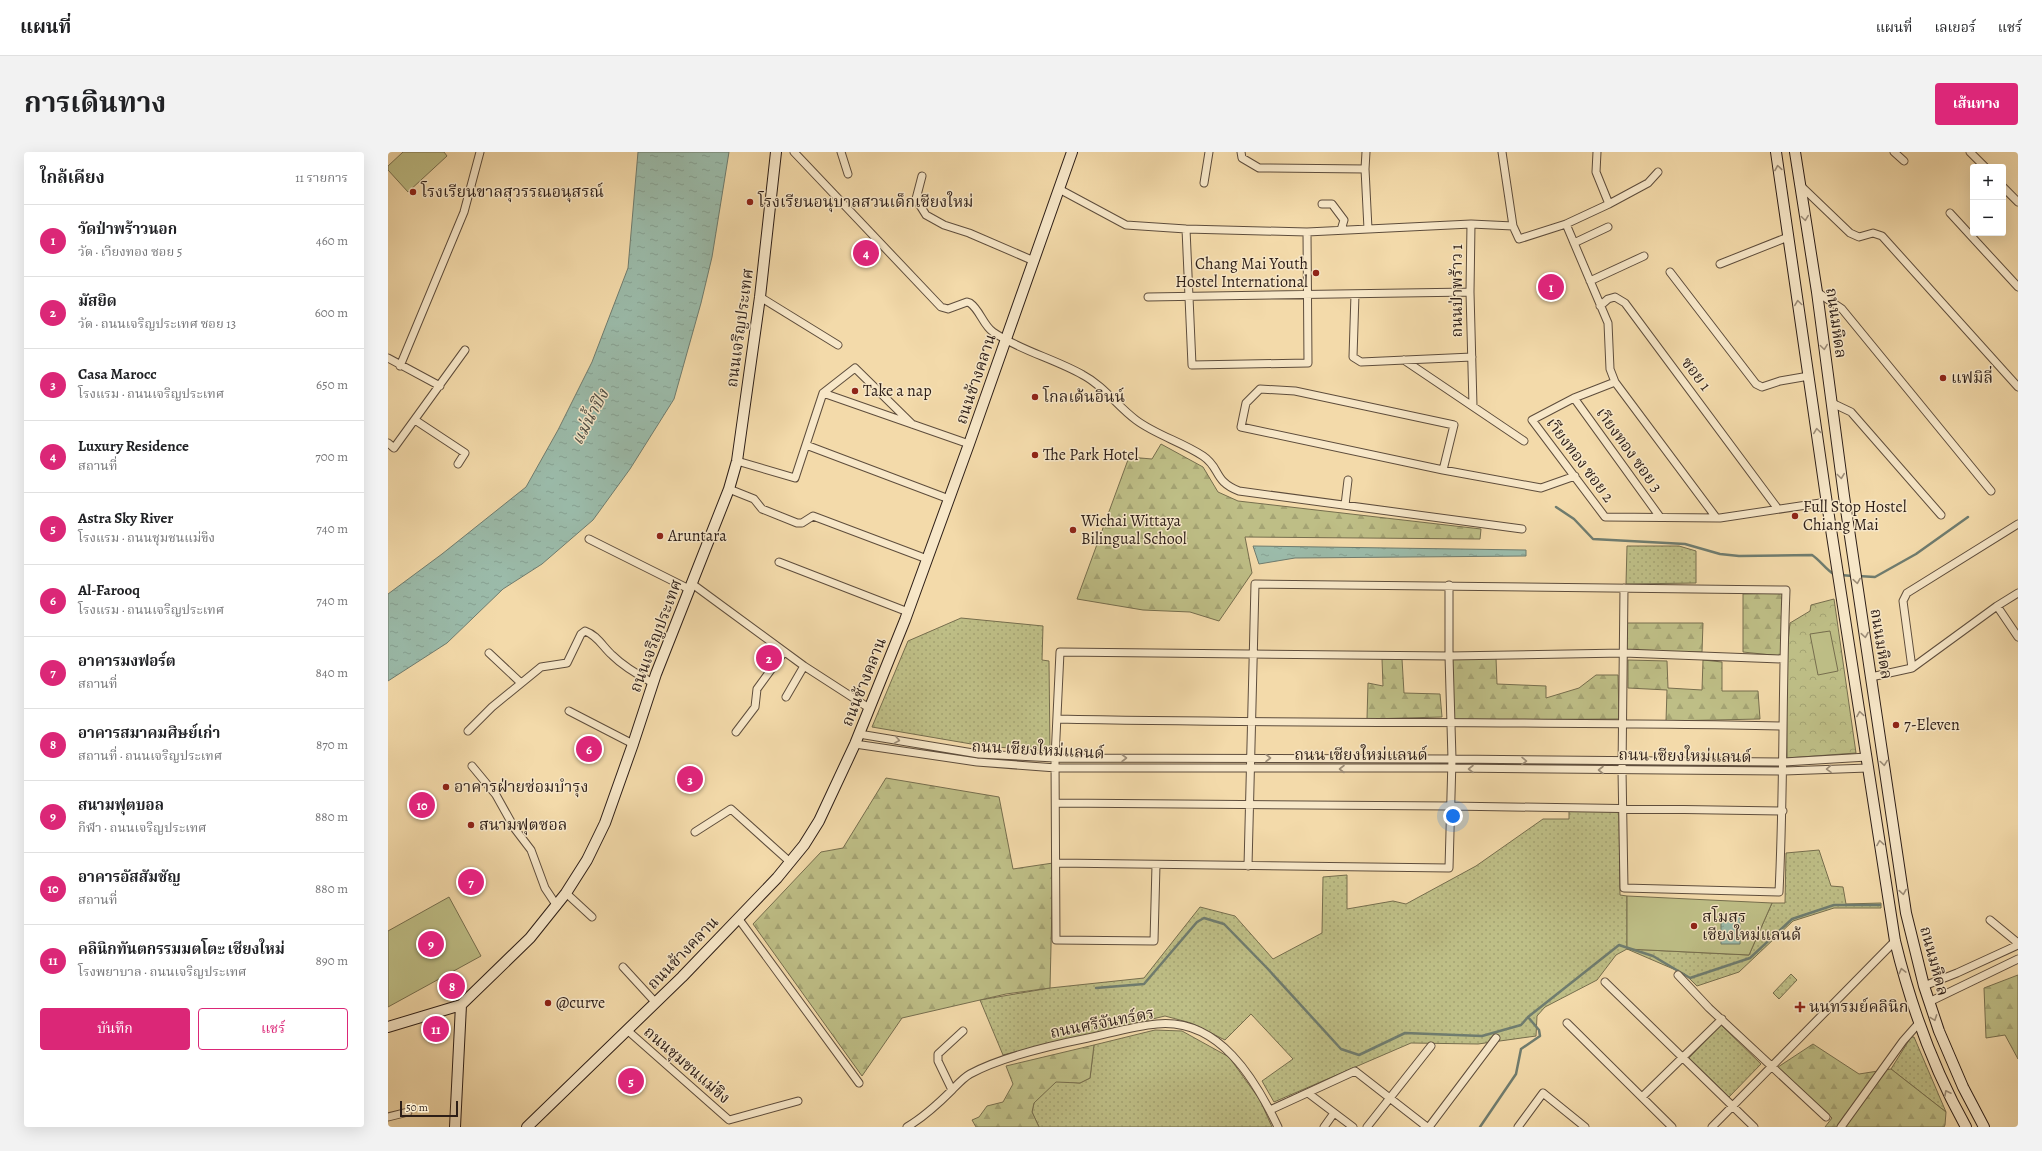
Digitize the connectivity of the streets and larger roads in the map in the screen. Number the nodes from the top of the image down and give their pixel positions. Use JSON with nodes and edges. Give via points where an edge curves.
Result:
{"nodes":[{"id":1,"x":480,"y":152,"type":"edge"},
{"id":2,"x":776,"y":152,"type":"edge"},
{"id":3,"x":794,"y":152,"type":"edge"},
{"id":4,"x":841,"y":152,"type":"edge"},
{"id":5,"x":1072,"y":152,"type":"edge"},
{"id":6,"x":1209,"y":152,"type":"edge"},
{"id":7,"x":1241,"y":152,"type":"edge"},
{"id":8,"x":1366,"y":152,"type":"edge"},
{"id":9,"x":1502,"y":152,"type":"edge"},
{"id":10,"x":1597,"y":152,"type":"edge"},
{"id":11,"x":1776,"y":152,"type":"edge"},
{"id":12,"x":1795,"y":152,"type":"edge"},
{"id":13,"x":1894,"y":152,"type":"edge"},
{"id":14,"x":1970,"y":152,"type":"edge"},
{"id":15,"x":1904,"y":161,"type":"dead end"},
{"id":16,"x":1981,"y":164,"type":"edge"},
{"id":17,"x":1364,"y":169,"type":"junction"},
{"id":18,"x":1658,"y":172,"type":"dead end"},
{"id":19,"x":848,"y":174,"type":"dead end"},
{"id":20,"x":922,"y":176,"type":"dead end"},
{"id":21,"x":1204,"y":183,"type":"dead end"},
{"id":22,"x":1800,"y":186,"type":"junction"},
{"id":23,"x":1059,"y":189,"type":"junction"},
{"id":24,"x":2006,"y":189,"type":"edge"},
{"id":25,"x":2018,"y":202,"type":"edge"},
{"id":26,"x":1322,"y":204,"type":"dead end"},
{"id":27,"x":1609,"y":204,"type":"junction"},
{"id":28,"x":1950,"y":213,"type":"dead end"},
{"id":29,"x":1471,"y":224,"type":"junction"},
{"id":30,"x":1566,"y":224,"type":"junction"},
{"id":31,"x":1513,"y":226,"type":"junction"},
{"id":32,"x":1608,"y":227,"type":"dead end"},
{"id":33,"x":1186,"y":229,"type":"junction"},
{"id":34,"x":1368,"y":229,"type":"junction"},
{"id":35,"x":1341,"y":230,"type":"junction"},
{"id":36,"x":1307,"y":232,"type":"junction"},
{"id":37,"x":1788,"y":237,"type":"junction"},
{"id":38,"x":1574,"y":243,"type":"junction"},
{"id":39,"x":1644,"y":256,"type":"dead end"},
{"id":40,"x":1034,"y":261,"type":"junction"},
{"id":41,"x":1720,"y":264,"type":"dead end"},
{"id":42,"x":1670,"y":272,"type":"dead end"},
{"id":43,"x":1590,"y":281,"type":"junction"},
{"id":44,"x":2016,"y":282,"type":"edge"},
{"id":45,"x":1470,"y":292,"type":"junction"},
{"id":46,"x":1817,"y":292,"type":"junction"},
{"id":47,"x":1354,"y":294,"type":"junction"},
{"id":48,"x":1308,"y":295,"type":"junction"},
{"id":49,"x":760,"y":297,"type":"junction"},
{"id":50,"x":1148,"y":297,"type":"dead end"},
{"id":51,"x":1189,"y":298,"type":"junction"},
{"id":52,"x":1600,"y":306,"type":"junction"},
{"id":53,"x":1005,"y":339,"type":"junction"},
{"id":54,"x":838,"y":345,"type":"dead end"},
{"id":55,"x":464,"y":350,"type":"dead end"},
{"id":56,"x":1472,"y":357,"type":"junction"},
{"id":57,"x":388,"y":358,"type":"edge"},
{"id":58,"x":1404,"y":360,"type":"junction"},
{"id":59,"x":400,"y":366,"type":"junction"},
{"id":60,"x":1809,"y":376,"type":"junction"},
{"id":61,"x":1616,"y":382,"type":"junction"},
{"id":62,"x":440,"y":386,"type":"junction"},
{"id":63,"x":2018,"y":388,"type":"edge"},
{"id":64,"x":823,"y":392,"type":"junction"},
{"id":65,"x":1574,"y":398,"type":"junction"},
{"id":66,"x":1832,"y":403,"type":"junction"},
{"id":67,"x":1473,"y":406,"type":"junction"},
{"id":68,"x":414,"y":420,"type":"junction"},
{"id":69,"x":912,"y":424,"type":"junction"},
{"id":70,"x":1524,"y":441,"type":"dead end"},
{"id":71,"x":388,"y":443,"type":"edge"},
{"id":72,"x":969,"y":444,"type":"junction"},
{"id":73,"x":806,"y":445,"type":"junction"},
{"id":74,"x":737,"y":461,"type":"junction"},
{"id":75,"x":458,"y":464,"type":"dead end"},
{"id":76,"x":1443,"y":470,"type":"junction"},
{"id":77,"x":1575,"y":476,"type":"junction"},
{"id":78,"x":1348,"y":480,"type":"dead end"},
{"id":79,"x":729,"y":489,"type":"junction"},
{"id":80,"x":1991,"y":492,"type":"dead end"},
{"id":81,"x":949,"y":499,"type":"junction"},
{"id":82,"x":1827,"y":500,"type":"junction"},
{"id":83,"x":1345,"y":505,"type":"junction"},
{"id":84,"x":1777,"y":507,"type":"junction"},
{"id":85,"x":1941,"y":515,"type":"dead end"},
{"id":86,"x":1715,"y":516,"type":"junction"},
{"id":87,"x":1660,"y":517,"type":"junction"},
{"id":88,"x":2018,"y":524,"type":"edge"},
{"id":89,"x":1522,"y":529,"type":"dead end"},
{"id":90,"x":589,"y":539,"type":"dead end"},
{"id":91,"x":927,"y":559,"type":"junction"},
{"id":92,"x":780,"y":562,"type":"dead end"},
{"id":93,"x":1449,"y":585,"type":"junction"},
{"id":94,"x":690,"y":586,"type":"junction"},
{"id":95,"x":1624,"y":588,"type":"junction"},
{"id":96,"x":2018,"y":593,"type":"edge"},
{"id":97,"x":1996,"y":606,"type":"junction"},
{"id":98,"x":908,"y":612,"type":"junction"},
{"id":99,"x":2018,"y":637,"type":"edge"},
{"id":100,"x":784,"y":652,"type":"junction"},
{"id":101,"x":489,"y":653,"type":"dead end"},
{"id":102,"x":1624,"y":653,"type":"junction"},
{"id":103,"x":1253,"y":655,"type":"junction"},
{"id":104,"x":1449,"y":656,"type":"junction"},
{"id":105,"x":1783,"y":659,"type":"junction"},
{"id":106,"x":804,"y":666,"type":"junction"},
{"id":107,"x":1912,"y":668,"type":"junction"},
{"id":108,"x":1871,"y":677,"type":"junction"},
{"id":109,"x":521,"y":683,"type":"junction"},
{"id":110,"x":653,"y":683,"type":"junction"},
{"id":111,"x":786,"y":697,"type":"dead end"},
{"id":112,"x":869,"y":708,"type":"junction"},
{"id":113,"x":568,"y":711,"type":"dead end"},
{"id":114,"x":1057,"y":719,"type":"junction"},
{"id":115,"x":1251,"y":723,"type":"junction"},
{"id":116,"x":1451,"y":723,"type":"junction"},
{"id":117,"x":1622,"y":723,"type":"junction"},
{"id":118,"x":1782,"y":726,"type":"junction"},
{"id":119,"x":468,"y":731,"type":"dead end"},
{"id":120,"x":736,"y":732,"type":"dead end"},
{"id":121,"x":859,"y":734,"type":"junction"},
{"id":122,"x":633,"y":744,"type":"junction"},
{"id":123,"x":855,"y":744,"type":"junction"},
{"id":124,"x":1867,"y":757,"type":"junction"},
{"id":125,"x":1055,"y":758,"type":"junction"},
{"id":126,"x":1250,"y":758,"type":"junction"},
{"id":127,"x":1452,"y":759,"type":"junction"},
{"id":128,"x":1622,"y":761,"type":"junction"},
{"id":129,"x":1784,"y":762,"type":"junction"},
{"id":130,"x":472,"y":766,"type":"dead end"},
{"id":131,"x":1056,"y":768,"type":"junction"},
{"id":132,"x":1451,"y":768,"type":"junction"},
{"id":133,"x":1868,"y":768,"type":"junction"},
{"id":134,"x":1250,"y":769,"type":"junction"},
{"id":135,"x":1622,"y":770,"type":"junction"},
{"id":136,"x":1784,"y":771,"type":"junction"},
{"id":137,"x":1057,"y":803,"type":"junction"},
{"id":138,"x":1249,"y":805,"type":"junction"},
{"id":139,"x":1450,"y":806,"type":"junction"},
{"id":140,"x":1623,"y":809,"type":"junction"},
{"id":141,"x":1783,"y":811,"type":"junction"},
{"id":142,"x":695,"y":832,"type":"dead end"},
{"id":143,"x":790,"y":862,"type":"junction"},
{"id":144,"x":1057,"y":864,"type":"junction"},
{"id":145,"x":1156,"y":865,"type":"junction"},
{"id":146,"x":1248,"y":866,"type":"junction"},
{"id":147,"x":566,"y":893,"type":"junction"},
{"id":148,"x":556,"y":906,"type":"junction"},
{"id":149,"x":592,"y":917,"type":"dead end"},
{"id":150,"x":738,"y":918,"type":"junction"},
{"id":151,"x":1990,"y":920,"type":"dead end"},
{"id":152,"x":1895,"y":941,"type":"junction"},
{"id":153,"x":2018,"y":944,"type":"edge"},
{"id":154,"x":2018,"y":959,"type":"edge"},
{"id":155,"x":623,"y":967,"type":"dead end"},
{"id":156,"x":1678,"y":975,"type":"dead end"},
{"id":157,"x":1605,"y":982,"type":"dead end"},
{"id":158,"x":1924,"y":986,"type":"junction"},
{"id":159,"x":1929,"y":1002,"type":"junction"},
{"id":160,"x":656,"y":1003,"type":"junction"},
{"id":161,"x":461,"y":1005,"type":"junction"},
{"id":162,"x":1722,"y":1018,"type":"junction"},
{"id":163,"x":1567,"y":1023,"type":"dead end"},
{"id":164,"x":1918,"y":1024,"type":"junction"},
{"id":165,"x":388,"y":1027,"type":"edge"},
{"id":166,"x":627,"y":1030,"type":"junction"},
{"id":167,"x":963,"y":1031,"type":"dead end"},
{"id":168,"x":1496,"y":1038,"type":"dead end"},
{"id":169,"x":1431,"y":1046,"type":"dead end"},
{"id":170,"x":1683,"y":1058,"type":"junction"},
{"id":171,"x":1772,"y":1066,"type":"junction"},
{"id":172,"x":859,"y":1083,"type":"dead end"},
{"id":173,"x":952,"y":1090,"type":"junction"},
{"id":174,"x":1308,"y":1092,"type":"junction"},
{"id":175,"x":1642,"y":1097,"type":"junction"},
{"id":176,"x":1390,"y":1098,"type":"junction"},
{"id":177,"x":798,"y":1101,"type":"dead end"},
{"id":178,"x":1733,"y":1106,"type":"junction"},
{"id":179,"x":1270,"y":1110,"type":"junction"},
{"id":180,"x":408,"y":1112,"type":"dead end"},
{"id":181,"x":1334,"y":1113,"type":"junction"},
{"id":182,"x":388,"y":1116,"type":"edge"},
{"id":183,"x":1826,"y":1117,"type":"dead end"},
{"id":184,"x":1964,"y":1126,"type":"edge"},
{"id":185,"x":456,"y":1127,"type":"edge"},
{"id":186,"x":527,"y":1127,"type":"edge"},
{"id":187,"x":909,"y":1127,"type":"edge"},
{"id":188,"x":1278,"y":1127,"type":"edge"},
{"id":189,"x":1324,"y":1127,"type":"edge"},
{"id":190,"x":1353,"y":1127,"type":"edge"},
{"id":191,"x":1367,"y":1127,"type":"edge"},
{"id":192,"x":1428,"y":1127,"type":"edge"},
{"id":193,"x":1518,"y":1127,"type":"edge"},
{"id":194,"x":1585,"y":1127,"type":"edge"},
{"id":195,"x":1672,"y":1127,"type":"edge"},
{"id":196,"x":1712,"y":1127,"type":"edge"},
{"id":197,"x":1754,"y":1127,"type":"edge"},
{"id":198,"x":1841,"y":1127,"type":"edge"},
{"id":199,"x":1984,"y":1127,"type":"edge"}],
"edges":[{"from":1,"to":59,"type":"street","via":[[464,212]]},
{"from":2,"to":49,"type":"street","name":"ถนนเจริญประเทศ"},
{"from":3,"to":53,"type":"street","via":[[941,307],[948,309],[970,303],[988,328]]},
{"from":4,"to":19,"type":"street"},
{"from":5,"to":23,"type":"street","name":"ถนนช้างคลาน"},
{"from":6,"to":21,"type":"street"},
{"from":7,"to":17,"type":"street","via":[[1242,158],[1259,168]]},
{"from":8,"to":17,"type":"street"},
{"from":9,"to":31,"type":"street"},
{"from":10,"to":27,"type":"street","via":[[1596,172]]},
{"from":37,"to":11,"type":"street","name":"ถนนมหิดล","one_way":true},
{"from":12,"to":22,"type":"street","name":"ถนนมหิดล"},
{"from":13,"to":15,"type":"street"},
{"from":14,"to":16,"type":"street"},
{"from":17,"to":34,"type":"street"},
{"from":18,"to":27,"type":"street","via":[[1648,184]]},
{"from":20,"to":40,"type":"street","via":[[916,199],[926,215],[944,225]]},
{"from":22,"to":46,"type":"street","name":"ถนนมหิดล","one_way":true},
{"from":22,"to":63,"type":"street","via":[[1850,233],[1859,237],[1873,233],[1882,236]]},
{"from":23,"to":33,"type":"street","via":[[1126,225]]},
{"from":23,"to":40,"type":"street","name":"ถนนช้างคลาน"},
{"from":24,"to":25,"type":"street"},
{"from":26,"to":35,"type":"street","via":[[1332,204],[1340,214],[1344,220]]},
{"from":27,"to":30,"type":"street"},
{"from":28,"to":44,"type":"street"},
{"from":29,"to":31,"type":"street"},
{"from":29,"to":34,"type":"street"},
{"from":29,"to":45,"type":"street","name":"ถนนป่าพร้าว 1"},
{"from":30,"to":31,"type":"street","via":[[1519,239]]},
{"from":30,"to":38,"type":"street"},
{"from":32,"to":38,"type":"street"},
{"from":33,"to":36,"type":"street"},
{"from":33,"to":51,"type":"street"},
{"from":34,"to":35,"type":"street"},
{"from":35,"to":36,"type":"street"},
{"from":36,"to":48,"type":"street"},
{"from":37,"to":41,"type":"street"},
{"from":60,"to":37,"type":"street","name":"ถนนมหิดล","one_way":true},
{"from":38,"to":43,"type":"street"},
{"from":39,"to":43,"type":"street"},
{"from":40,"to":53,"type":"street","name":"ถนนช้างคลาน"},
{"from":42,"to":60,"type":"street","via":[[1756,384],[1762,387]]},
{"from":43,"to":52,"type":"street"},
{"from":45,"to":47,"type":"street"},
{"from":45,"to":56,"type":"street","name":"ถนนป่าพร้าว 1"},
{"from":46,"to":66,"type":"street","name":"ถนนมหิดล","one_way":true},
{"from":46,"to":80,"type":"street","via":[[1842,309]]},
{"from":47,"to":48,"type":"street"},
{"from":47,"to":58,"type":"street","via":[[1353,357],[1362,362]]},
{"from":48,"to":51,"type":"street"},
{"from":48,"to":51,"type":"street","via":[[1308,363],[1192,365]]},
{"from":49,"to":54,"type":"street"},
{"from":49,"to":74,"type":"street","name":"ถนนเจริญประเทศ"},
{"from":50,"to":51,"type":"street"},
{"from":52,"to":61,"type":"street","via":[[1608,323],[1610,369]]},
{"from":52,"to":84,"type":"street","name":"ซอย 1","via":[[1615,297],[1625,303]]},
{"from":53,"to":72,"type":"street","name":"ถนนช้างคลาน"},
{"from":53,"to":83,"type":"street","via":[[1064,364],[1097,382],[1137,421],[1207,459],[1227,487],[1239,491]]},
{"from":55,"to":62,"type":"street"},
{"from":56,"to":58,"type":"street"},
{"from":56,"to":67,"type":"street","name":"ถนนป่าพร้าว 1"},
{"from":57,"to":59,"type":"street"},
{"from":58,"to":67,"type":"street"},
{"from":59,"to":62,"type":"street"},
{"from":82,"to":60,"type":"street","name":"ถนนมหิดล","one_way":true},
{"from":61,"to":65,"type":"street"},
{"from":61,"to":86,"type":"street"},
{"from":62,"to":68,"type":"street"},
{"from":64,"to":69,"type":"street"},
{"from":64,"to":69,"type":"street","via":[[855,368]]},
{"from":64,"to":73,"type":"street"},
{"from":65,"to":77,"type":"street","name":"เาียงทอง ซอย 2","via":[[1532,420]]},
{"from":65,"to":87,"type":"street","name":"เาียงทอง ซอย 3"},
{"from":66,"to":85,"type":"street","via":[[1851,412]]},
{"from":66,"to":108,"type":"street","name":"ถนนมหิดล","one_way":true},
{"from":67,"to":70,"type":"street"},
{"from":68,"to":71,"type":"street","via":[[394,448]]},
{"from":68,"to":75,"type":"street","via":[[465,453]]},
{"from":69,"to":72,"type":"street"},
{"from":72,"to":81,"type":"street","name":"ถนนช้างคลาน"},
{"from":73,"to":74,"type":"street","via":[[795,478]]},
{"from":73,"to":81,"type":"street"},
{"from":74,"to":79,"type":"street","name":"ถนนเจริญประเทศ"},
{"from":76,"to":76,"type":"street","via":[[1240,427],[1246,403],[1260,388],[1295,392],[1454,425]]},
{"from":76,"to":77,"type":"street","via":[[1541,488]]},
{"from":77,"to":87,"type":"street","name":"เาียงทอง ซอย 2","via":[[1604,517]]},
{"from":78,"to":83,"type":"street"},
{"from":79,"to":91,"type":"street","via":[[754,499],[762,509],[797,524],[813,516]]},
{"from":79,"to":94,"type":"street","name":"ถนนเจริญประเทศ"},
{"from":81,"to":91,"type":"street","name":"ถนนช้างคลาน"},
{"from":82,"to":84,"type":"street"},
{"from":124,"to":82,"type":"street","name":"ถนนมหิดล","one_way":true},
{"from":83,"to":89,"type":"street"},
{"from":84,"to":86,"type":"street"},
{"from":86,"to":87,"type":"street"},
{"from":88,"to":107,"type":"street","via":[[1907,593],[1903,601]]},
{"from":90,"to":94,"type":"street"},
{"from":91,"to":98,"type":"street","name":"ถนนช้างคลาน"},
{"from":92,"to":98,"type":"street"},
{"from":93,"to":95,"type":"street"},
{"from":93,"to":103,"type":"street","via":[[1255,584]]},
{"from":93,"to":104,"type":"street"},
{"from":94,"to":100,"type":"street"},
{"from":94,"to":110,"type":"street","name":"ถนนเจริญประเทศ"},
{"from":95,"to":102,"type":"street"},
{"from":95,"to":105,"type":"street","via":[[1786,590]]},
{"from":96,"to":97,"type":"street"},
{"from":97,"to":99,"type":"street"},
{"from":97,"to":107,"type":"street"},
{"from":98,"to":112,"type":"street","name":"ถนนช้างคลาน"},
{"from":100,"to":106,"type":"street"},
{"from":100,"to":120,"type":"street","via":[[757,689],[755,707]]},
{"from":101,"to":109,"type":"street"},
{"from":102,"to":104,"type":"street"},
{"from":102,"to":105,"type":"street"},
{"from":102,"to":117,"type":"street"},
{"from":103,"to":104,"type":"street"},
{"from":103,"to":114,"type":"street","via":[[1060,652]]},
{"from":103,"to":115,"type":"street"},
{"from":104,"to":116,"type":"street"},
{"from":105,"to":118,"type":"street"},
{"from":106,"to":111,"type":"street"},
{"from":106,"to":112,"type":"street"},
{"from":107,"to":108,"type":"street"},
{"from":108,"to":158,"type":"street","name":"ถนนมหิดล","one_way":true,"via":[[1906,913]]},
{"from":109,"to":110,"type":"street","via":[[544,665],[567,663],[581,634],[585,631],[592,633],[611,655],[631,671]]},
{"from":109,"to":119,"type":"street"},
{"from":110,"to":122,"type":"street","name":"ถนนเจริญประเทศ"},
{"from":112,"to":121,"type":"street","name":"ถนนช้างคลาน"},
{"from":113,"to":122,"type":"street"},
{"from":114,"to":115,"type":"street"},
{"from":114,"to":125,"type":"street"},
{"from":115,"to":116,"type":"street"},
{"from":115,"to":126,"type":"street"},
{"from":116,"to":117,"type":"street"},
{"from":116,"to":127,"type":"street"},
{"from":117,"to":118,"type":"street"},
{"from":117,"to":128,"type":"street"},
{"from":118,"to":129,"type":"street"},
{"from":121,"to":123,"type":"street","name":"ถนนช้างคลาน"},
{"from":121,"to":125,"type":"street","name":"ถนน เชียงใหม่แลนด์","one_way":true,"via":[[979,754]]},
{"from":122,"to":147,"type":"street","name":"ถนนเจริญประเทศ","via":[[605,823],[587,860]]},
{"from":123,"to":131,"type":"street","name":"ถนน เชียงใหม่แลนด์","via":[[977,762]]},
{"from":123,"to":143,"type":"street","name":"ถนนช้างคลาน","via":[[819,821]]},
{"from":124,"to":129,"type":"street","name":"ถนน เชียงใหม่แลนด์"},
{"from":124,"to":133,"type":"street","name":"ถนนมหิดล"},
{"from":125,"to":126,"type":"street","name":"ถนน เชียงใหม่แลนด์","one_way":true},
{"from":125,"to":131,"type":"street"},
{"from":126,"to":127,"type":"street","name":"ถนน เชียงใหม่แลนด์","one_way":true},
{"from":126,"to":134,"type":"street"},
{"from":127,"to":128,"type":"street","name":"ถนน เชียงใหม่แลนด์","one_way":true},
{"from":127,"to":132,"type":"street"},
{"from":128,"to":129,"type":"street","name":"ถนน เชียงใหม่แลนด์"},
{"from":128,"to":135,"type":"street"},
{"from":129,"to":136,"type":"street"},
{"from":130,"to":148,"type":"street","via":[[496,795],[515,829],[531,850],[545,888]]},
{"from":131,"to":134,"type":"street","name":"ถนน เชียงใหม่แลนด์"},
{"from":131,"to":137,"type":"street"},
{"from":132,"to":134,"type":"street","name":"ถนน เชียงใหม่แลนด์","one_way":true},
{"from":135,"to":132,"type":"street","name":"ถนน เชียงใหม่แลนด์","one_way":true},
{"from":132,"to":139,"type":"street"},
{"from":133,"to":136,"type":"street","name":"ถนน เชียงใหม่แลนด์","one_way":true},
{"from":152,"to":133,"type":"street","name":"ถนนมหิดล","one_way":true},
{"from":134,"to":138,"type":"street"},
{"from":135,"to":136,"type":"street","name":"ถนน เชียงใหม่แลนด์"},
{"from":135,"to":140,"type":"street"},
{"from":136,"to":141,"type":"street"},
{"from":137,"to":138,"type":"street"},
{"from":137,"to":144,"type":"street"},
{"from":138,"to":139,"type":"street"},
{"from":138,"to":146,"type":"street"},
{"from":139,"to":140,"type":"street"},
{"from":139,"to":146,"type":"street","via":[[1449,868]]},
{"from":140,"to":141,"type":"street"},
{"from":140,"to":141,"type":"street","via":[[1624,888],[1779,892]]},
{"from":142,"to":143,"type":"street","via":[[731,809]]},
{"from":143,"to":150,"type":"street","name":"ถนนช้างคลาน"},
{"from":144,"to":145,"type":"street"},
{"from":144,"to":145,"type":"street","via":[[1056,940],[1154,941]]},
{"from":145,"to":146,"type":"street"},
{"from":147,"to":148,"type":"street","name":"ถนนเจริญประเทศ"},
{"from":147,"to":149,"type":"street"},
{"from":148,"to":161,"type":"street","name":"ถนนเจริญประเทศ","via":[[523,946]]},
{"from":150,"to":160,"type":"street","name":"ถนนช้างคลาน"},
{"from":150,"to":172,"type":"street"},
{"from":151,"to":153,"type":"street"},
{"from":164,"to":152,"type":"street","name":"ถนนมหิดล","one_way":true},
{"from":152,"to":171,"type":"street"},
{"from":153,"to":158,"type":"street"},
{"from":154,"to":159,"type":"street"},
{"from":155,"to":160,"type":"street"},
{"from":156,"to":162,"type":"street"},
{"from":157,"to":170,"type":"street"},
{"from":158,"to":159,"type":"street","name":"ถนนมหิดล"},
{"from":159,"to":199,"type":"street","name":"ถนนมหิดล","one_way":true,"via":[[1963,1087]]},
{"from":160,"to":166,"type":"street","name":"ถนนช้างคลาน"},
{"from":161,"to":165,"type":"street","name":"ถนนเจริญประเทศ"},
{"from":161,"to":185,"type":"street"},
{"from":162,"to":170,"type":"street"},
{"from":162,"to":171,"type":"street"},
{"from":163,"to":175,"type":"street"},
{"from":184,"to":164,"type":"street","name":"ถนนมหิดล","one_way":true,"via":[[1939,1076]]},
{"from":164,"to":198,"type":"street"},
{"from":166,"to":177,"type":"street","name":"ถนนชุมชนแม่ขิง","via":[[729,1120]]},
{"from":166,"to":186,"type":"street","name":"ถนนช้างคลาน"},
{"from":167,"to":173,"type":"street","via":[[938,1054],[938,1061]]},
{"from":168,"to":192,"type":"street"},
{"from":169,"to":176,"type":"street"},
{"from":170,"to":175,"type":"street"},
{"from":170,"to":178,"type":"street"},
{"from":171,"to":178,"type":"street"},
{"from":171,"to":183,"type":"street"},
{"from":173,"to":179,"type":"street","name":"ถนนศรีจันทร์ดร","via":[[968,1075],[989,1065],[1065,1042],[1157,1024],[1178,1025],[1218,1043],[1232,1054],[1250,1076]]},
{"from":173,"to":187,"type":"street","name":"ถนนศรีจันทร์ดร"},
{"from":174,"to":176,"type":"street","via":[[1355,1071]]},
{"from":174,"to":179,"type":"street"},
{"from":174,"to":181,"type":"street"},
{"from":175,"to":195,"type":"street"},
{"from":176,"to":191,"type":"street"},
{"from":176,"to":192,"type":"street"},
{"from":178,"to":196,"type":"street"},
{"from":178,"to":197,"type":"street"},
{"from":179,"to":188,"type":"street","name":"ถนนศรีจันทร์ดร"},
{"from":180,"to":182,"type":"street"},
{"from":181,"to":189,"type":"street"},
{"from":181,"to":190,"type":"street"},
{"from":193,"to":194,"type":"street","via":[[1543,1093]]}]}
